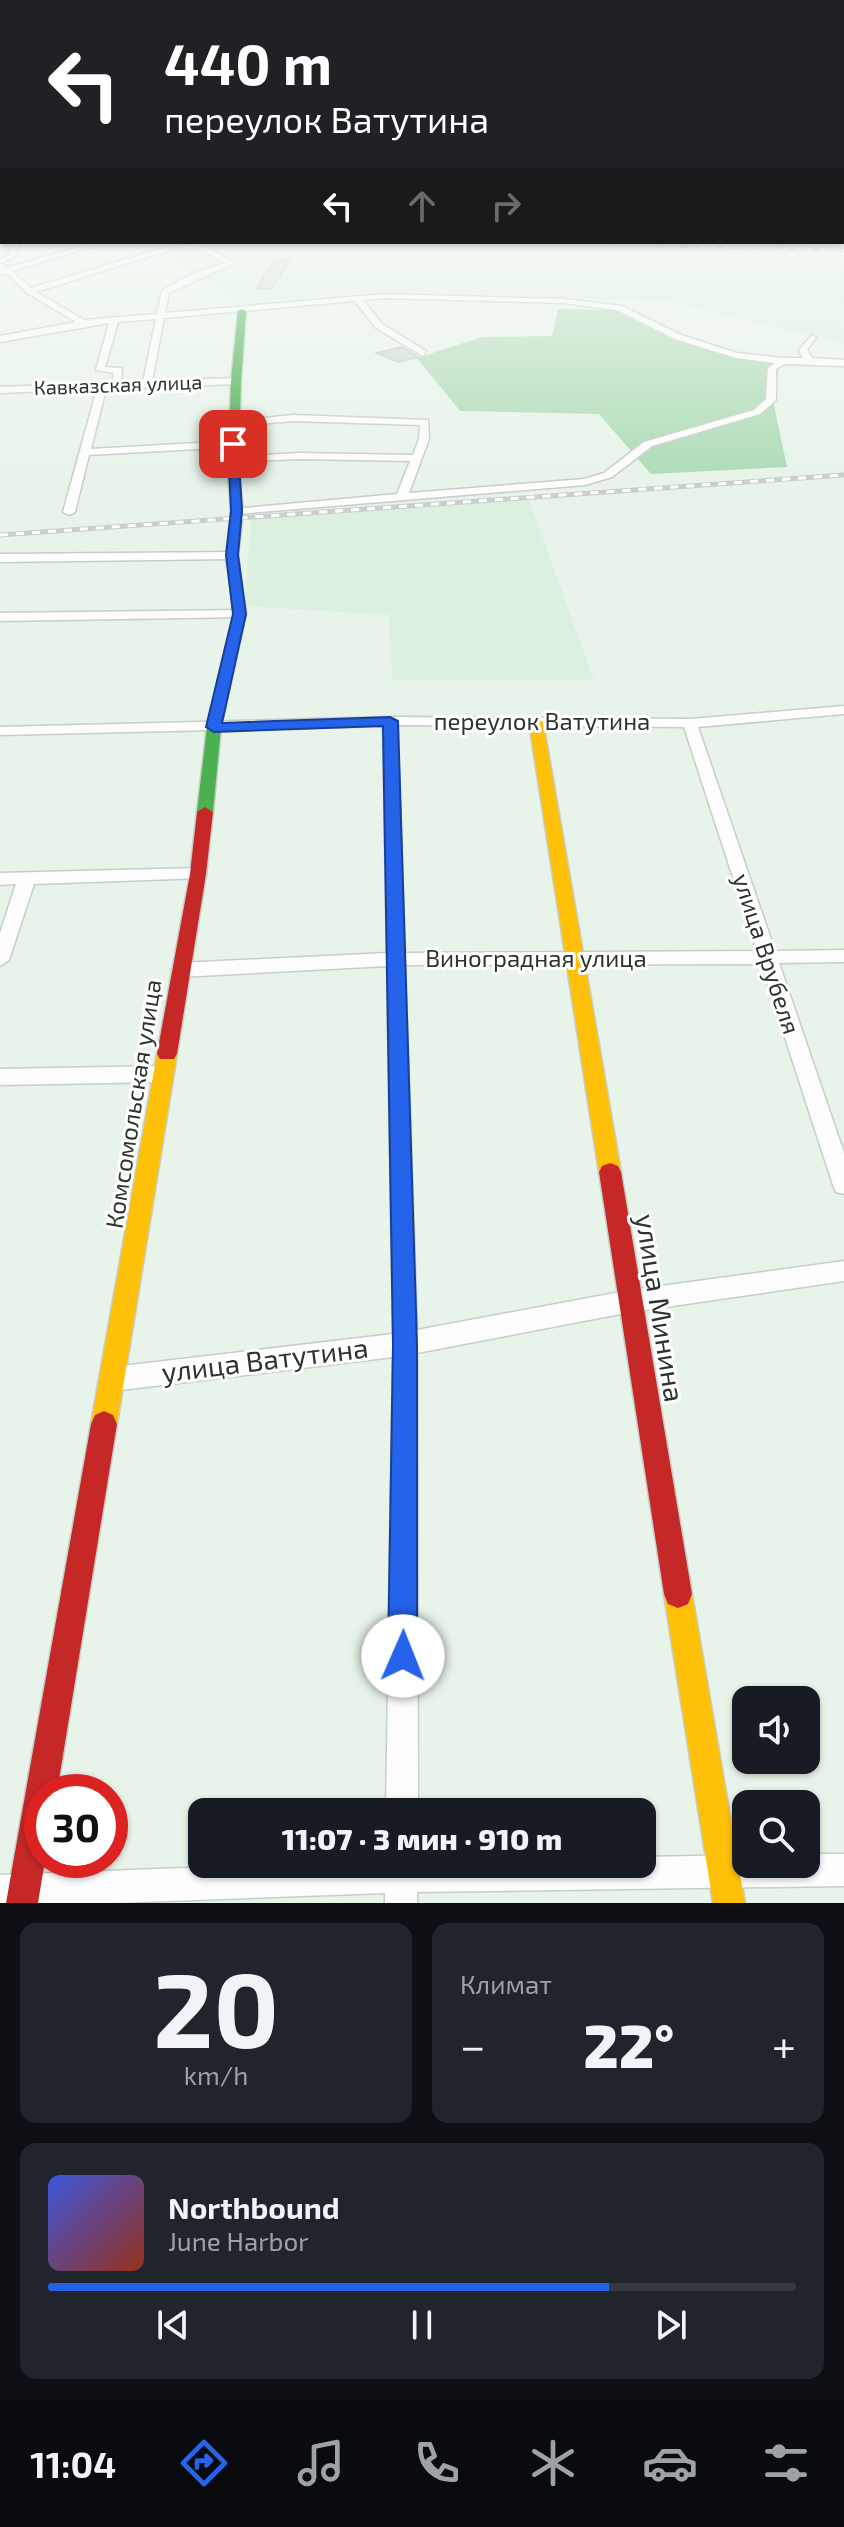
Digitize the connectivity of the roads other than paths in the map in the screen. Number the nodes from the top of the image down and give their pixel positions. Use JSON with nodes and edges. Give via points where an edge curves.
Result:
{"nodes":[{"id":1,"x":38,"y":296,"type":"edge"},
{"id":2,"x":164,"y":296,"type":"edge"},
{"id":3,"x":358,"y":299,"type":"junction"},
{"id":4,"x":242,"y":311,"type":"junction"},
{"id":5,"x":159,"y":318,"type":"junction"},
{"id":6,"x":114,"y":321,"type":"junction"},
{"id":7,"x":83,"y":323,"type":"junction"},
{"id":8,"x":812,"y":338,"type":"dead end"},
{"id":9,"x":0,"y":339,"type":"edge"},
{"id":10,"x":423,"y":353,"type":"dead end"},
{"id":11,"x":809,"y":360,"type":"junction"},
{"id":12,"x":783,"y":361,"type":"junction"},
{"id":13,"x":844,"y":363,"type":"edge"},
{"id":14,"x":236,"y":381,"type":"junction"},
{"id":15,"x":147,"y":384,"type":"junction"},
{"id":16,"x":102,"y":386,"type":"junction"},
{"id":17,"x":116,"y":386,"type":"junction"},
{"id":18,"x":0,"y":390,"type":"edge"},
{"id":19,"x":238,"y":423,"type":"junction"},
{"id":20,"x":85,"y":452,"type":"junction"},
{"id":21,"x":233,"y":452,"type":"junction"},
{"id":22,"x":416,"y":458,"type":"junction"},
{"id":23,"x":401,"y":499,"type":"junction"},
{"id":24,"x":237,"y":511,"type":"junction"},
{"id":25,"x":69,"y":512,"type":"dead end"},
{"id":26,"x":232,"y":555,"type":"junction"},
{"id":27,"x":0,"y":558,"type":"edge"},
{"id":28,"x":240,"y":614,"type":"junction"},
{"id":29,"x":0,"y":617,"type":"edge"},
{"id":30,"x":844,"y":710,"type":"edge"},
{"id":31,"x":390,"y":721,"type":"junction"},
{"id":32,"x":536,"y":722,"type":"junction"},
{"id":33,"x":690,"y":723,"type":"junction"},
{"id":34,"x":214,"y":727,"type":"junction"},
{"id":35,"x":0,"y":731,"type":"edge"},
{"id":36,"x":198,"y":874,"type":"junction"},
{"id":37,"x":27,"y":878,"type":"junction"},
{"id":38,"x":0,"y":879,"type":"edge"},
{"id":39,"x":1,"y":952,"type":"edge"},
{"id":40,"x":767,"y":955,"type":"junction"},
{"id":41,"x":844,"y":956,"type":"edge"},
{"id":42,"x":396,"y":959,"type":"junction"},
{"id":43,"x":573,"y":960,"type":"junction"},
{"id":44,"x":180,"y":970,"type":"junction"},
{"id":45,"x":163,"y":1074,"type":"junction"},
{"id":46,"x":0,"y":1077,"type":"edge"},
{"id":47,"x":844,"y":1185,"type":"edge"},
{"id":48,"x":844,"y":1271,"type":"edge"},
{"id":49,"x":631,"y":1301,"type":"junction"},
{"id":50,"x":405,"y":1344,"type":"junction"},
{"id":51,"x":113,"y":1379,"type":"junction"},
{"id":52,"x":402,"y":1798,"type":"edge"},
{"id":53,"x":844,"y":1870,"type":"edge"},
{"id":54,"x":401,"y":1881,"type":"edge"},
{"id":55,"x":727,"y":1887,"type":"edge"},
{"id":56,"x":15,"y":1895,"type":"edge"}],
"edges":[{"from":1,"to":7,"type":"street"},
{"from":2,"to":5,"type":"street"},
{"from":3,"to":4,"type":"street"},
{"from":3,"to":10,"type":"street","via":[[379,326]]},
{"from":3,"to":12,"type":"street","via":[[564,301],[619,308],[678,337],[736,355]]},
{"from":4,"to":5,"type":"street"},
{"from":4,"to":14,"type":"street","name":"Комсомольская улица"},
{"from":5,"to":6,"type":"street"},
{"from":5,"to":15,"type":"street"},
{"from":6,"to":7,"type":"street"},
{"from":6,"to":17,"type":"street","via":[[100,370],[119,370]]},
{"from":7,"to":9,"type":"street"},
{"from":8,"to":11,"type":"street","via":[[803,350]]},
{"from":11,"to":12,"type":"street"},
{"from":11,"to":13,"type":"street"},
{"from":12,"to":23,"type":"street","via":[[772,368],[771,400],[757,412],[648,444],[608,475],[564,485]]},
{"from":14,"to":15,"type":"street","name":"Кавказская улица"},
{"from":14,"to":19,"type":"street","name":"Комсомольская улица"},
{"from":15,"to":17,"type":"street","name":"Кавказская улица"},
{"from":16,"to":17,"type":"street","name":"Кавказская улица"},
{"from":16,"to":18,"type":"street","name":"Кавказская улица"},
{"from":16,"to":20,"type":"street"},
{"from":19,"to":21,"type":"street","name":"Комсомольская улица"},
{"from":19,"to":22,"type":"street","via":[[293,418],[425,422]]},
{"from":20,"to":21,"type":"street"},
{"from":20,"to":25,"type":"street"},
{"from":21,"to":22,"type":"street"},
{"from":21,"to":24,"type":"street","name":"Комсомольская улица"},
{"from":22,"to":23,"type":"street"},
{"from":23,"to":24,"type":"street"},
{"from":24,"to":26,"type":"street","name":"Комсомольская улица"},
{"from":26,"to":27,"type":"street"},
{"from":26,"to":28,"type":"street","name":"Комсомольская улица"},
{"from":28,"to":29,"type":"street"},
{"from":28,"to":34,"type":"street","name":"Комсомольская улица"},
{"from":30,"to":33,"type":"street","name":"переулок Ватутина"},
{"from":31,"to":32,"type":"street","name":"переулок Ватутина"},
{"from":31,"to":34,"type":"street","name":"переулок Ватутина"},
{"from":31,"to":42,"type":"street"},
{"from":32,"to":33,"type":"street","name":"переулок Ватутина"},
{"from":32,"to":43,"type":"street","name":"улица Минина"},
{"from":33,"to":40,"type":"street","name":"улица Врубеля"},
{"from":34,"to":35,"type":"street","name":"переулок Ватутина"},
{"from":34,"to":36,"type":"street","name":"Комсомольская улица"},
{"from":36,"to":37,"type":"street"},
{"from":36,"to":44,"type":"street","name":"Комсомольская улица"},
{"from":37,"to":38,"type":"street"},
{"from":37,"to":39,"type":"street"},
{"from":40,"to":41,"type":"street","name":"Виноградная улица"},
{"from":40,"to":43,"type":"street","name":"Виноградная улица"},
{"from":40,"to":47,"type":"street","name":"улица Врубеля"},
{"from":42,"to":43,"type":"street","name":"Виноградная улица"},
{"from":42,"to":44,"type":"street","name":"Виноградная улица"},
{"from":42,"to":50,"type":"street"},
{"from":43,"to":49,"type":"street","name":"улица Минина"},
{"from":44,"to":45,"type":"street","name":"Комсомольская улица"},
{"from":45,"to":46,"type":"street"},
{"from":45,"to":51,"type":"street","name":"Комсомольская улица"},
{"from":48,"to":49,"type":"street","name":"улица Ватутина"},
{"from":49,"to":50,"type":"street","name":"улица Ватутина"},
{"from":49,"to":55,"type":"street","name":"улица Минина"},
{"from":50,"to":51,"type":"street","name":"улица Ватутина"},
{"from":50,"to":52,"type":"street"},
{"from":51,"to":56,"type":"street","name":"Комсомольская улица"},
{"from":53,"to":55,"type":"street"},
{"from":54,"to":55,"type":"street"},
{"from":54,"to":56,"type":"street"}]}
